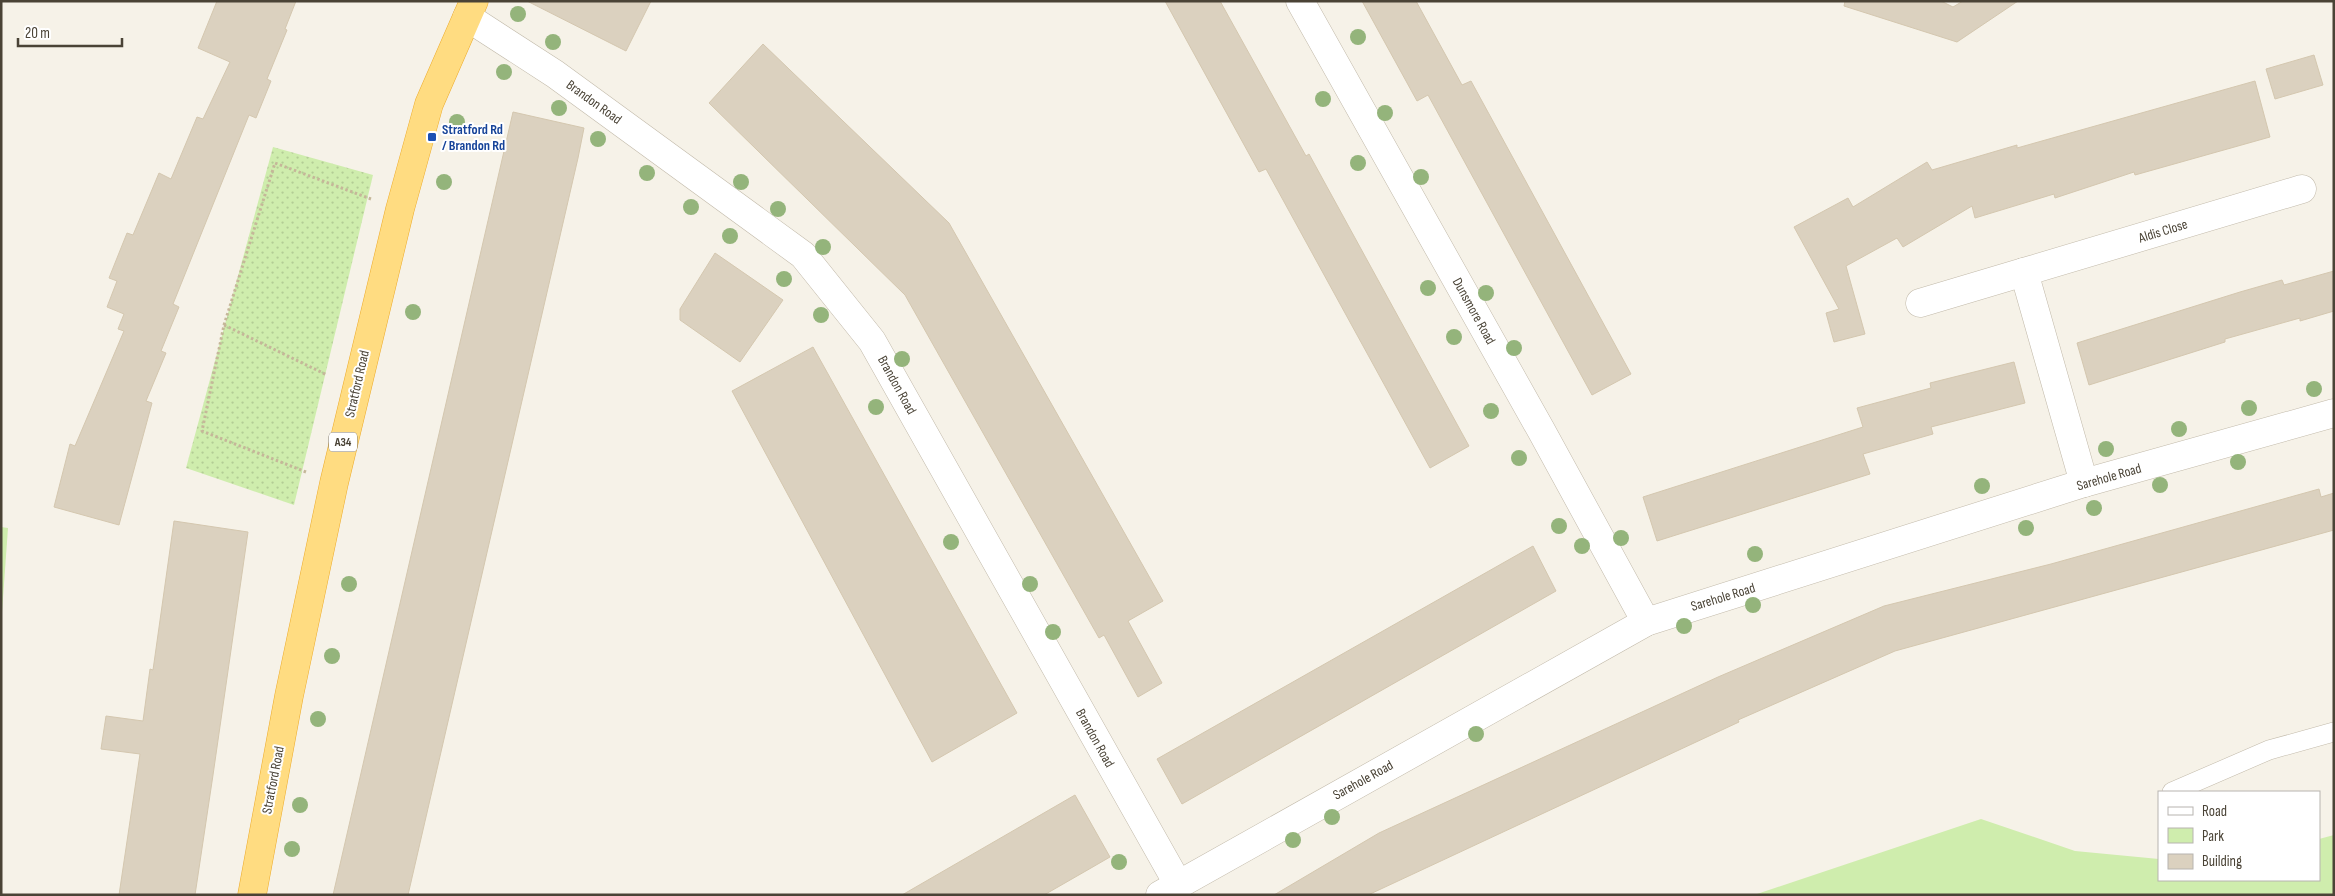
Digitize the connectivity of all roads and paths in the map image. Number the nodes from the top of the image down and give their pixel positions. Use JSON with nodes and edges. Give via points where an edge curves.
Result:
{"nodes":[{"id":1,"x":1300,"y":1,"type":"edge"},
{"id":2,"x":471,"y":9,"type":"edge"},
{"id":3,"x":2302,"y":189,"type":"dead end"},
{"id":4,"x":400,"y":209,"type":"junction"},
{"id":5,"x":2024,"y":272,"type":"junction"},
{"id":6,"x":1920,"y":303,"type":"dead end"},
{"id":7,"x":224,"y":325,"type":"junction"},
{"id":8,"x":356,"y":389,"type":"junction"},
{"id":9,"x":2334,"y":413,"type":"edge"},
{"id":10,"x":334,"y":483,"type":"junction"},
{"id":11,"x":2084,"y":483,"type":"junction"},
{"id":12,"x":1646,"y":622,"type":"junction"},
{"id":13,"x":2334,"y":732,"type":"edge"},
{"id":14,"x":2174,"y":791,"type":"edge"},
{"id":15,"x":1169,"y":889,"type":"edge"},
{"id":16,"x":252,"y":895,"type":"edge"}],
"edges":[{"from":1,"to":12,"type":"street","name":"Dunsmore Road"},
{"from":2,"to":4,"type":"highway","name":"Stratford Road","number":"A34","via":[[429,104]]},
{"from":2,"to":15,"type":"street","name":"Brandon Road","via":[[804,255],[872,341]]},
{"from":3,"to":5,"type":"street","name":"Aldis Close"},
{"from":4,"to":7,"type":"path","via":[[275,164]]},
{"from":4,"to":8,"type":"highway","name":"Stratford Road","number":"A34"},
{"from":5,"to":6,"type":"street","name":"Aldis Close"},
{"from":5,"to":11,"type":"street"},
{"from":7,"to":8,"type":"path"},
{"from":7,"to":10,"type":"path","via":[[202,431]]},
{"from":8,"to":10,"type":"highway","name":"Stratford Road","number":"A34"},
{"from":9,"to":11,"type":"street","name":"Sarehole Road"},
{"from":10,"to":16,"type":"highway","name":"Stratford Road","number":"A34","via":[[289,696]]},
{"from":11,"to":12,"type":"street","name":"Sarehole Road"},
{"from":12,"to":15,"type":"street","name":"Sarehole Road"},
{"from":13,"to":14,"type":"lane","via":[[2269,750]]}]}
